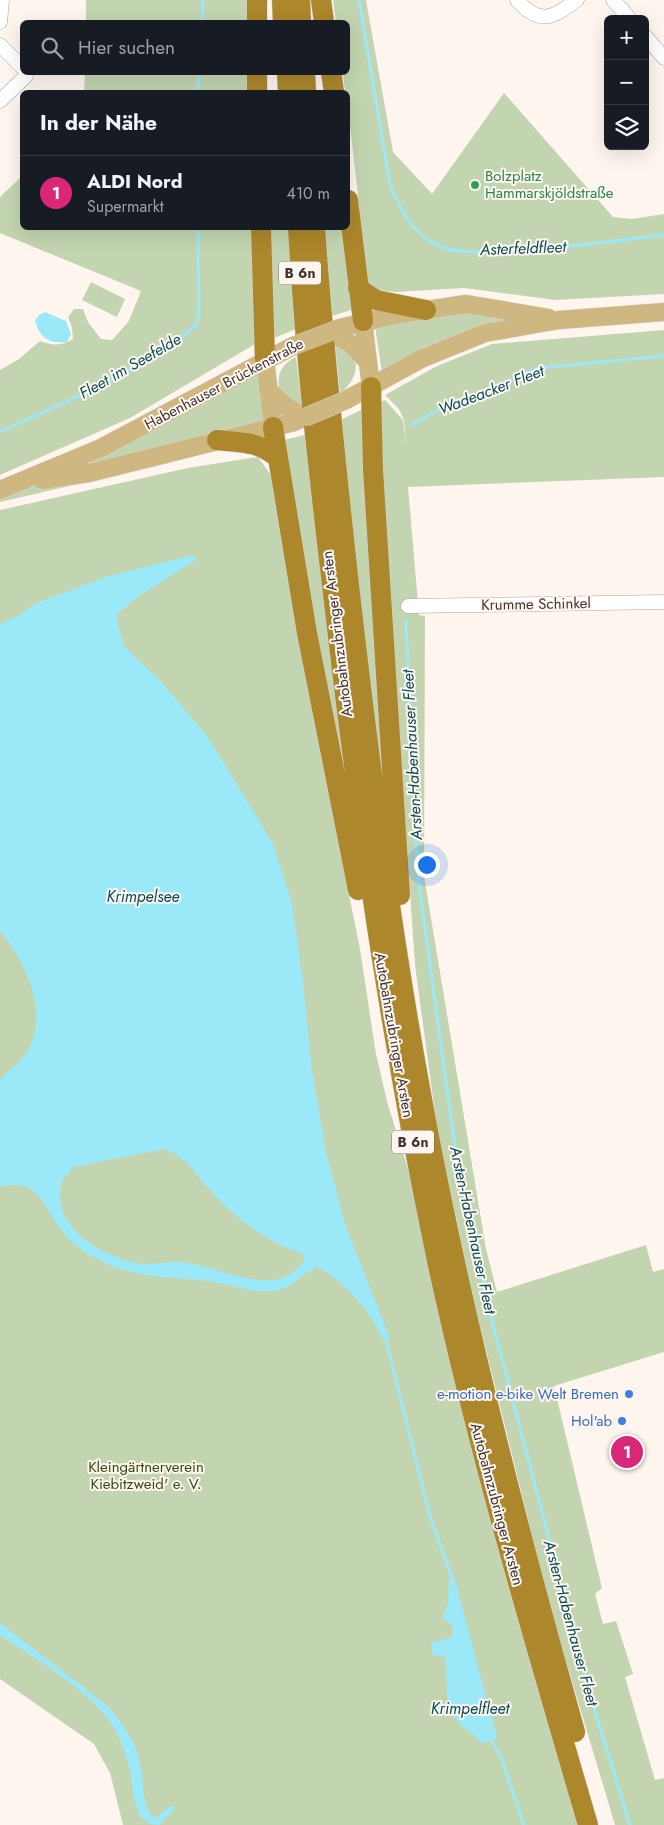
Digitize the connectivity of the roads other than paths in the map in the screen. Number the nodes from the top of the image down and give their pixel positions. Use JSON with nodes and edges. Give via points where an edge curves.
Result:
{"nodes":[{"id":1,"x":2,"y":0,"type":"edge"},
{"id":2,"x":257,"y":0,"type":"edge"},
{"id":3,"x":282,"y":0,"type":"edge"},
{"id":4,"x":300,"y":0,"type":"edge"},
{"id":5,"x":322,"y":0,"type":"edge"},
{"id":6,"x":517,"y":0,"type":"edge"},
{"id":7,"x":577,"y":0,"type":"edge"},
{"id":8,"x":614,"y":0,"type":"edge"},
{"id":9,"x":627,"y":15,"type":"edge"},
{"id":10,"x":257,"y":20,"type":"edge"},
{"id":11,"x":283,"y":20,"type":"edge"},
{"id":12,"x":302,"y":20,"type":"edge"},
{"id":13,"x":324,"y":20,"type":"edge"},
{"id":14,"x":0,"y":22,"type":"edge"},
{"id":15,"x":649,"y":41,"type":"edge"},
{"id":16,"x":0,"y":45,"type":"edge"},
{"id":17,"x":664,"y":58,"type":"edge"},
{"id":18,"x":20,"y":65,"type":"edge"},
{"id":19,"x":26,"y":75,"type":"edge"},
{"id":20,"x":257,"y":75,"type":"edge"},
{"id":21,"x":287,"y":75,"type":"edge"},
{"id":22,"x":305,"y":75,"type":"edge"},
{"id":23,"x":331,"y":75,"type":"edge"},
{"id":24,"x":257,"y":90,"type":"edge"},
{"id":25,"x":288,"y":90,"type":"edge"},
{"id":26,"x":306,"y":90,"type":"edge"},
{"id":27,"x":334,"y":90,"type":"edge"},
{"id":28,"x":0,"y":101,"type":"edge"},
{"id":29,"x":350,"y":218,"type":"edge"},
{"id":30,"x":260,"y":230,"type":"edge"},
{"id":31,"x":298,"y":230,"type":"edge"},
{"id":32,"x":315,"y":230,"type":"edge"},
{"id":33,"x":358,"y":288,"type":"junction"},
{"id":34,"x":426,"y":310,"type":"junction"},
{"id":35,"x":664,"y":312,"type":"edge"},
{"id":36,"x":559,"y":320,"type":"junction"},
{"id":37,"x":363,"y":321,"type":"junction"},
{"id":38,"x":336,"y":333,"type":"junction"},
{"id":39,"x":265,"y":359,"type":"junction"},
{"id":40,"x":367,"y":361,"type":"junction"},
{"id":41,"x":370,"y":387,"type":"junction"},
{"id":42,"x":268,"y":390,"type":"junction"},
{"id":43,"x":298,"y":417,"type":"junction"},
{"id":44,"x":273,"y":427,"type":"junction"},
{"id":45,"x":245,"y":438,"type":"junction"},
{"id":46,"x":210,"y":442,"type":"joint"},
{"id":47,"x":278,"y":458,"type":"junction"},
{"id":48,"x":7,"y":487,"type":"edge"},
{"id":49,"x":664,"y":602,"type":"edge"},
{"id":50,"x":408,"y":606,"type":"dead end"},
{"id":51,"x":387,"y":946,"type":"junction"},
{"id":52,"x":588,"y":1825,"type":"edge"},
{"id":53,"x":602,"y":1825,"type":"edge"}],
"edges":[{"from":1,"to":14,"type":"street"},
{"from":2,"to":10,"type":"highway"},
{"from":3,"to":11,"type":"highway"},
{"from":4,"to":12,"type":"highway"},
{"from":5,"to":13,"type":"highway"},
{"from":6,"to":7,"type":"street","via":[[526,10],[542,18],[559,13]]},
{"from":8,"to":9,"type":"street"},
{"from":15,"to":17,"type":"street"},
{"from":16,"to":18,"type":"street"},
{"from":19,"to":28,"type":"street"},
{"from":20,"to":24,"type":"highway"},
{"from":21,"to":25,"type":"highway"},
{"from":22,"to":26,"type":"highway"},
{"from":23,"to":27,"type":"highway"},
{"from":29,"to":33,"type":"highway"},
{"from":30,"to":39,"type":"highway"},
{"from":31,"to":51,"type":"highway","name":"Autobahnzubringer Arsten","number":"B 6n","via":[[318,466],[350,747]]},
{"from":32,"to":51,"type":"highway","name":"Autobahnzubringer Arsten","number":"B 6n","via":[[339,497]]},
{"from":33,"to":34,"type":"highway","via":[[376,300]]},
{"from":33,"to":37,"type":"highway"},
{"from":34,"to":36,"type":"main road","name":"Habenhauser Brückenstraße","via":[[466,304]]},
{"from":34,"to":37,"type":"main road","name":"Habenhauser Brückenstraße"},
{"from":35,"to":36,"type":"main road","name":"Habenhauser Brückenstraße"},
{"from":36,"to":41,"type":"main road","name":"Habenhauser Brückenstraße","via":[[485,333],[421,359]]},
{"from":37,"to":38,"type":"main road","name":"Habenhauser Brückenstraße"},
{"from":37,"to":40,"type":"main road"},
{"from":38,"to":39,"type":"main road","name":"Habenhauser Brückenstraße","bridge":true,"via":[[293,346]]},
{"from":38,"to":40,"type":"main road"},
{"from":39,"to":42,"type":"main road"},
{"from":39,"to":48,"type":"main road","name":"Habenhauser Brückenstraße","via":[[100,448]]},
{"from":40,"to":41,"type":"main road"},
{"from":41,"to":43,"type":"main road","name":"Habenhauser Brückenstraße","bridge":true,"via":[[346,400]]},
{"from":41,"to":51,"type":"highway","via":[[400,892]]},
{"from":42,"to":43,"type":"main road"},
{"from":42,"to":44,"type":"main road"},
{"from":43,"to":44,"type":"main road","name":"Habenhauser Brückenstraße"},
{"from":44,"to":45,"type":"main road","name":"Habenhauser Brückenstraße"},
{"from":44,"to":47,"type":"highway"},
{"from":45,"to":46,"type":"highway"},
{"from":45,"to":47,"type":"highway"},
{"from":46,"to":48,"type":"main road","name":"Habenhauser Brückenstraße","via":[[88,473]]},
{"from":47,"to":51,"type":"highway","via":[[307,633],[355,879]]},
{"from":49,"to":50,"type":"street","name":"Krumme Schinkel"},
{"from":51,"to":52,"type":"highway","name":"Autobahnzubringer Arsten","number":"B 6n","via":[[437,1260],[500,1523]]},
{"from":51,"to":53,"type":"highway","name":"Autobahnzubringer Arsten","number":"B 6n","via":[[468,1321],[549,1639]]}]}
